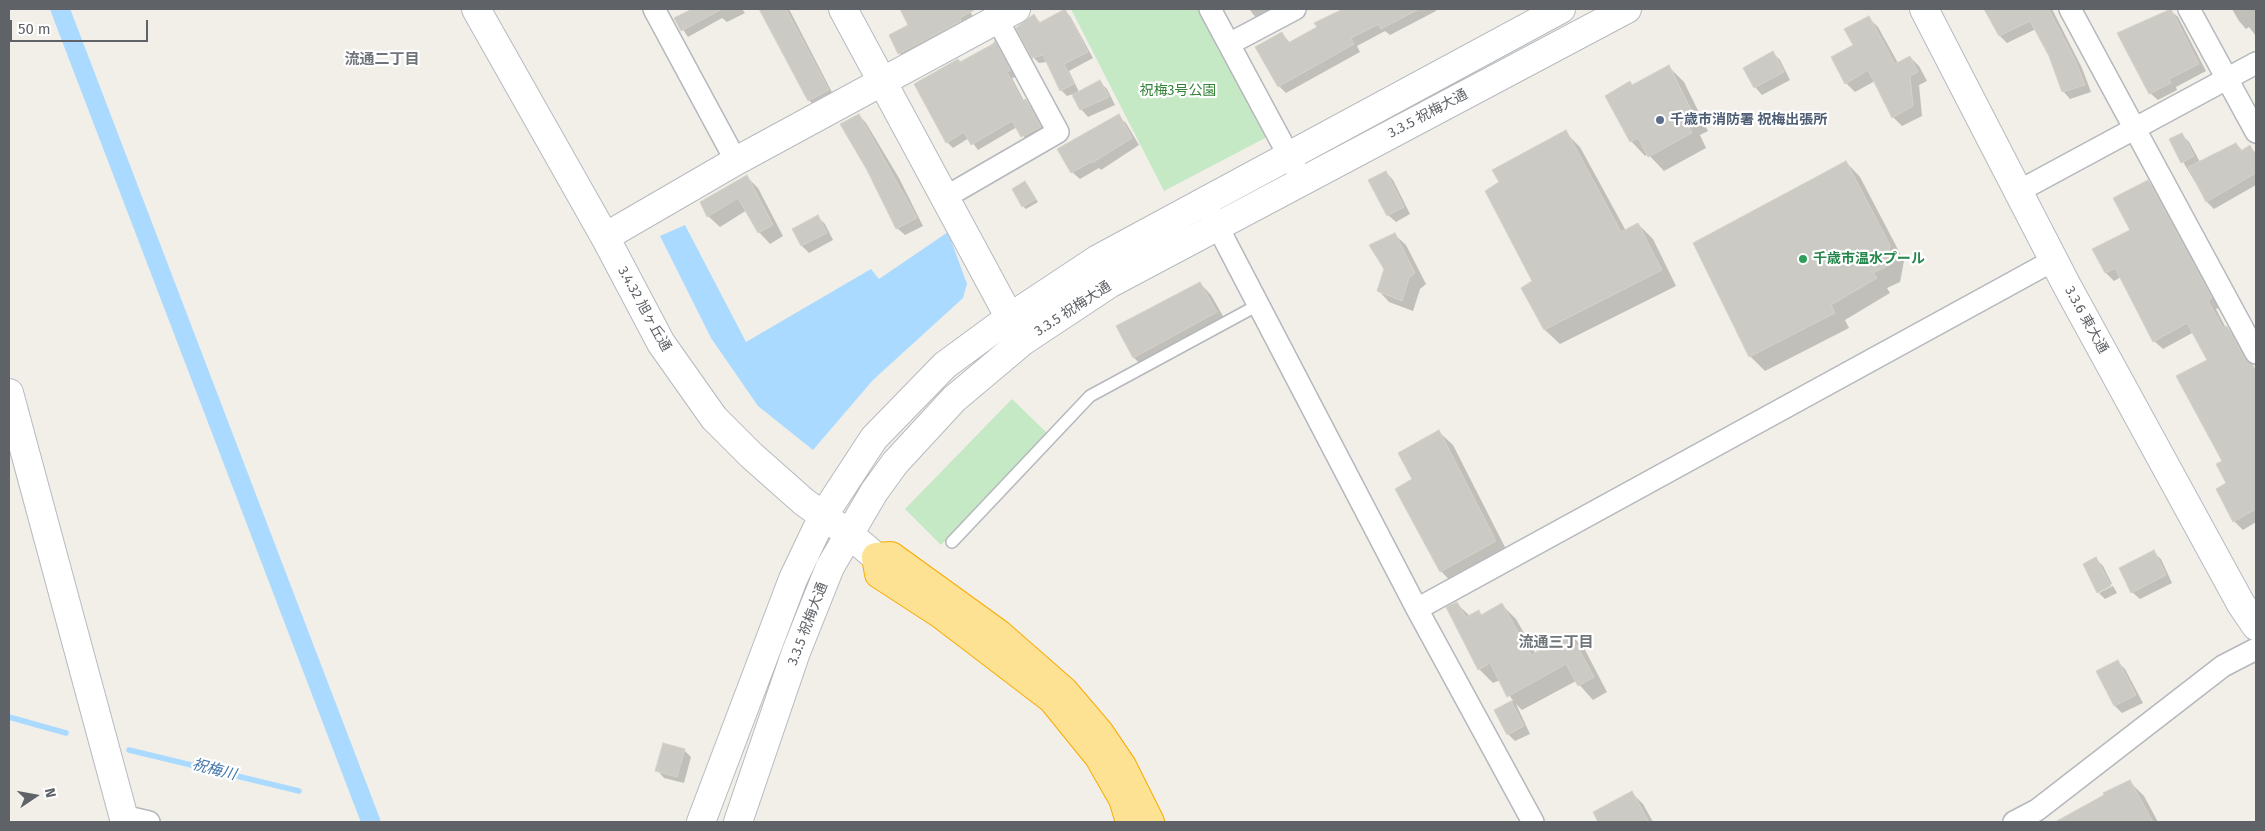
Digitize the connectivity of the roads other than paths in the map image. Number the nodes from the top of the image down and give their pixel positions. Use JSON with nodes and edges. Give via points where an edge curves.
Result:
{"nodes":[{"id":1,"x":476,"y":9,"type":"edge"},
{"id":2,"x":654,"y":9,"type":"edge"},
{"id":3,"x":843,"y":9,"type":"edge"},
{"id":4,"x":1210,"y":9,"type":"edge"},
{"id":5,"x":1295,"y":9,"type":"edge"},
{"id":6,"x":1561,"y":9,"type":"edge"},
{"id":7,"x":1627,"y":9,"type":"edge"},
{"id":8,"x":1924,"y":9,"type":"edge"},
{"id":9,"x":2070,"y":9,"type":"edge"},
{"id":10,"x":2190,"y":9,"type":"edge"},
{"id":11,"x":1007,"y":14,"type":"edge"},
{"id":12,"x":1229,"y":44,"type":"junction"},
{"id":13,"x":2256,"y":63,"type":"edge"},
{"id":14,"x":2228,"y":78,"type":"junction"},
{"id":15,"x":881,"y":80,"type":"junction"},
{"id":16,"x":2135,"y":128,"type":"junction"},
{"id":17,"x":2256,"y":132,"type":"edge"},
{"id":18,"x":1289,"y":154,"type":"junction"},
{"id":19,"x":736,"y":161,"type":"junction"},
{"id":20,"x":1302,"y":181,"type":"junction"},
{"id":21,"x":2019,"y":192,"type":"junction"},
{"id":22,"x":944,"y":198,"type":"junction"},
{"id":23,"x":1205,"y":203,"type":"junction"},
{"id":24,"x":1218,"y":228,"type":"junction"},
{"id":25,"x":605,"y":237,"type":"junction"},
{"id":26,"x":2054,"y":260,"type":"junction"},
{"id":27,"x":1258,"y":305,"type":"junction"},
{"id":28,"x":1008,"y":318,"type":"junction"},
{"id":29,"x":1023,"y":341,"type":"junction"},
{"id":30,"x":2256,"y":353,"type":"edge"},
{"id":31,"x":9,"y":393,"type":"edge"},
{"id":32,"x":823,"y":516,"type":"junction"},
{"id":33,"x":849,"y":534,"type":"junction"},
{"id":34,"x":952,"y":542,"type":"dead end"},
{"id":35,"x":876,"y":557,"type":"junction"},
{"id":36,"x":1417,"y":609,"type":"junction"},
{"id":37,"x":2256,"y":626,"type":"edge"},
{"id":38,"x":2256,"y":649,"type":"edge"},
{"id":39,"x":124,"y":819,"type":"edge"},
{"id":40,"x":150,"y":822,"type":"edge"},
{"id":41,"x":701,"y":822,"type":"edge"},
{"id":42,"x":738,"y":822,"type":"edge"},
{"id":43,"x":1130,"y":822,"type":"edge"},
{"id":44,"x":1150,"y":822,"type":"edge"},
{"id":45,"x":1533,"y":822,"type":"edge"},
{"id":46,"x":2014,"y":822,"type":"edge"}],
"edges":[{"from":1,"to":25,"type":"street","name":"3.4.32 旭ヶ丘通"},
{"from":2,"to":19,"type":"street"},
{"from":3,"to":15,"type":"street"},
{"from":4,"to":12,"type":"street"},
{"from":5,"to":12,"type":"street"},
{"from":6,"to":18,"type":"street","name":"3.3.5 祝梅大通"},
{"from":7,"to":20,"type":"street","name":"3.3.5 祝梅大通"},
{"from":8,"to":21,"type":"street","name":"3.3.6 東大通"},
{"from":9,"to":16,"type":"street"},
{"from":10,"to":14,"type":"street"},
{"from":11,"to":15,"type":"street"},
{"from":11,"to":22,"type":"street","via":[[1058,132]]},
{"from":12,"to":18,"type":"street"},
{"from":13,"to":14,"type":"street"},
{"from":14,"to":16,"type":"street"},
{"from":14,"to":17,"type":"street"},
{"from":15,"to":19,"type":"street"},
{"from":15,"to":22,"type":"street"},
{"from":16,"to":21,"type":"street"},
{"from":16,"to":30,"type":"street"},
{"from":18,"to":20,"type":"street"},
{"from":18,"to":23,"type":"street","name":"3.3.5 祝梅大通"},
{"from":19,"to":25,"type":"street"},
{"from":20,"to":24,"type":"street","name":"3.3.5 祝梅大通"},
{"from":21,"to":26,"type":"street","name":"3.3.6 東大通"},
{"from":22,"to":28,"type":"street"},
{"from":23,"to":24,"type":"street"},
{"from":23,"to":28,"type":"street","name":"3.3.5 祝梅大通","via":[[1098,259]]},
{"from":24,"to":27,"type":"street"},
{"from":24,"to":29,"type":"street","name":"3.3.5 祝梅大通","via":[[1109,284]]},
{"from":25,"to":32,"type":"street","name":"3.4.32 旭ヶ丘通","via":[[661,343],[714,418],[751,455]]},
{"from":26,"to":36,"type":"street"},
{"from":26,"to":37,"type":"street","name":"3.3.6 東大通","via":[[2241,604]]},
{"from":27,"to":34,"type":"lane","via":[[1090,396]]},
{"from":27,"to":36,"type":"street"},
{"from":28,"to":29,"type":"street"},
{"from":28,"to":32,"type":"street","name":"3.3.5 祝梅大通","via":[[945,365],[874,438]]},
{"from":29,"to":33,"type":"street","name":"3.3.5 祝梅大通","via":[[954,399],[895,462]]},
{"from":31,"to":39,"type":"street"},
{"from":32,"to":33,"type":"street","name":"3.4.32 旭ヶ丘通"},
{"from":32,"to":41,"type":"street","name":"3.3.5 祝梅大通","via":[[789,588]]},
{"from":33,"to":35,"type":"street","name":"3.4.32 旭ヶ丘通"},
{"from":33,"to":42,"type":"street","name":"3.3.5 祝梅大通","via":[[830,566],[796,652]]},
{"from":35,"to":43,"type":"highway","via":[[879,574],[942,616],[1052,699],[1099,757],[1123,799]]},
{"from":35,"to":44,"type":"highway","via":[[891,556],[999,634],[1064,691],[1099,732],[1122,766]]},
{"from":36,"to":45,"type":"street"},
{"from":38,"to":46,"type":"street","via":[[2223,666],[2037,810]]},
{"from":39,"to":40,"type":"street"}]}
